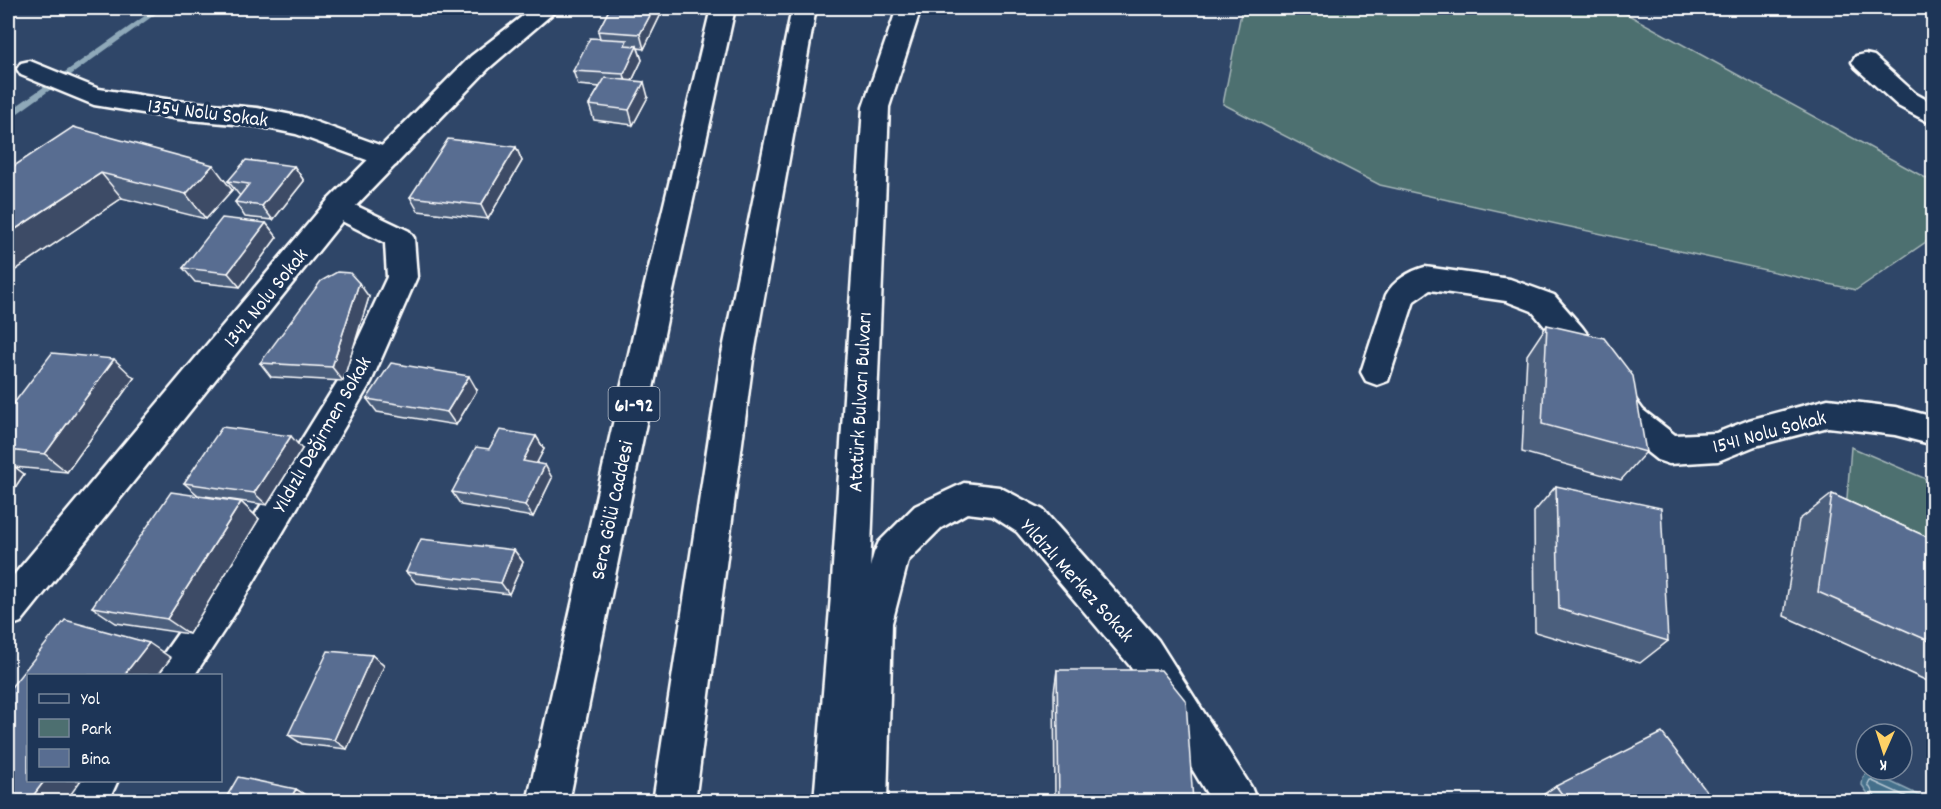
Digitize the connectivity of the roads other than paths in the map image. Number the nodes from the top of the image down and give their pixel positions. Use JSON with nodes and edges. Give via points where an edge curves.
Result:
{"nodes":[{"id":1,"x":547,"y":8,"type":"edge"},
{"id":2,"x":723,"y":8,"type":"edge"},
{"id":3,"x":804,"y":8,"type":"edge"},
{"id":4,"x":909,"y":8,"type":"edge"},
{"id":5,"x":1864,"y":62,"type":"dead end"},
{"id":6,"x":30,"y":69,"type":"dead end"},
{"id":7,"x":1934,"y":116,"type":"edge"},
{"id":8,"x":386,"y":158,"type":"junction"},
{"id":9,"x":338,"y":207,"type":"junction"},
{"id":10,"x":1377,"y":372,"type":"dead end"},
{"id":11,"x":1934,"y":431,"type":"edge"},
{"id":12,"x":8,"y":610,"type":"edge"},
{"id":13,"x":172,"y":674,"type":"edge"},
{"id":14,"x":97,"y":782,"type":"edge"},
{"id":15,"x":84,"y":801,"type":"edge"},
{"id":16,"x":548,"y":801,"type":"edge"},
{"id":17,"x":674,"y":801,"type":"edge"},
{"id":18,"x":835,"y":801,"type":"edge"},
{"id":19,"x":866,"y":801,"type":"edge"},
{"id":20,"x":1236,"y":801,"type":"edge"}],
"edges":[{"from":1,"to":8,"type":"street","name":"1342 Nolu Sokak","via":[[480,62]]},
{"from":2,"to":16,"type":"street","name":"Sera Gölü Caddesi","number":"61-92"},
{"from":3,"to":17,"type":"street","via":[[737,359]]},
{"from":4,"to":18,"type":"street","name":"Atatürk Bulvarı Bulvarı","via":[[876,107]]},
{"from":5,"to":7,"type":"street","via":[[1907,100]]},
{"from":6,"to":8,"type":"street","name":"1354 Nolu Sokak","via":[[94,97],[302,126]]},
{"from":8,"to":9,"type":"street","name":"1342 Nolu Sokak"},
{"from":9,"to":12,"type":"street","name":"1342 Nolu Sokak"},
{"from":9,"to":13,"type":"street","name":"Yıldızlı Değirmen Sokak","via":[[399,238],[402,277],[356,382],[221,603]]},
{"from":10,"to":11,"type":"street","name":"1541 Nolu Sokak","via":[[1401,295],[1425,278],[1451,280],[1510,290],[1543,303],[1572,336],[1632,420],[1669,450],[1718,447],[1749,434],[1828,413],[1895,421]]},
{"from":14,"to":15,"type":"street"},
{"from":19,"to":20,"type":"street","name":"Yıldızlı Merkez Sokak","via":[[873,623],[892,553],[928,517],[964,498],[999,502],[1030,521],[1144,653]]}]}
